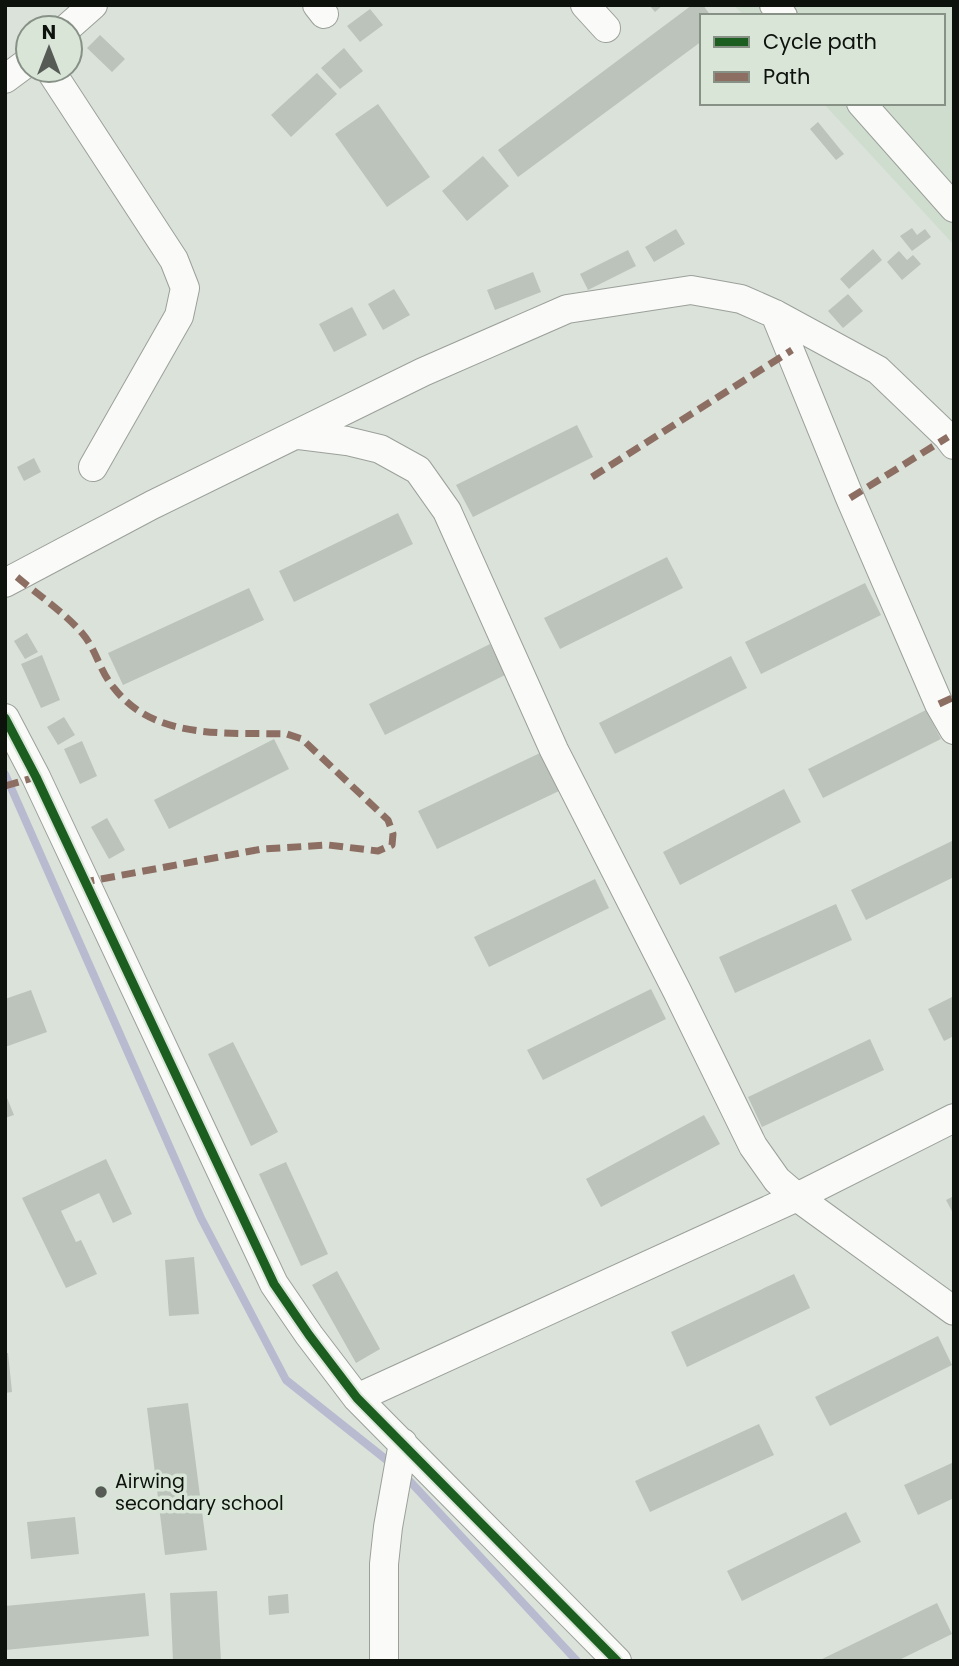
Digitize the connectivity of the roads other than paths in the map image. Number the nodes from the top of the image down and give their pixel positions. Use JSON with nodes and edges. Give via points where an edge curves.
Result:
{"nodes":[{"id":1,"x":584,"y":5,"type":"edge"},
{"id":2,"x":606,"y":28,"type":"dead end"},
{"id":3,"x":59,"y":84,"type":"edge"},
{"id":4,"x":863,"y":105,"type":"edge"},
{"id":5,"x":954,"y":208,"type":"edge"},
{"id":6,"x":775,"y":314,"type":"junction"},
{"id":7,"x":299,"y":435,"type":"junction"},
{"id":8,"x":954,"y":445,"type":"edge"},
{"id":9,"x":93,"y":467,"type":"dead end"},
{"id":10,"x":5,"y":583,"type":"edge"},
{"id":11,"x":5,"y":718,"type":"edge"},
{"id":12,"x":954,"y":730,"type":"edge"},
{"id":13,"x":954,"y":1118,"type":"edge"},
{"id":14,"x":797,"y":1197,"type":"junction"},
{"id":15,"x":954,"y":1311,"type":"edge"},
{"id":16,"x":357,"y":1398,"type":"junction"},
{"id":17,"x":403,"y":1443,"type":"junction"},
{"id":18,"x":380,"y":1653,"type":"edge"},
{"id":19,"x":617,"y":1661,"type":"edge"}],
"edges":[{"from":1,"to":2,"type":"street"},
{"from":3,"to":9,"type":"street","via":[[174,260],[185,288],[179,316]]},
{"from":4,"to":5,"type":"street"},
{"from":6,"to":7,"type":"street","via":[[741,299],[691,290],[567,309],[423,372]]},
{"from":6,"to":8,"type":"street","via":[[878,370]]},
{"from":6,"to":12,"type":"street","via":[[850,498]]},
{"from":7,"to":10,"type":"street","via":[[152,505]]},
{"from":7,"to":14,"type":"street","via":[[380,449],[418,470],[447,511],[554,750],[752,1146],[777,1180]]},
{"from":11,"to":16,"type":"street","via":[[274,1284]]},
{"from":13,"to":14,"type":"street"},
{"from":14,"to":15,"type":"street"},
{"from":14,"to":16,"type":"street"},
{"from":16,"to":17,"type":"street"},
{"from":17,"to":18,"type":"street","via":[[388,1527]]},
{"from":17,"to":19,"type":"street"}]}
